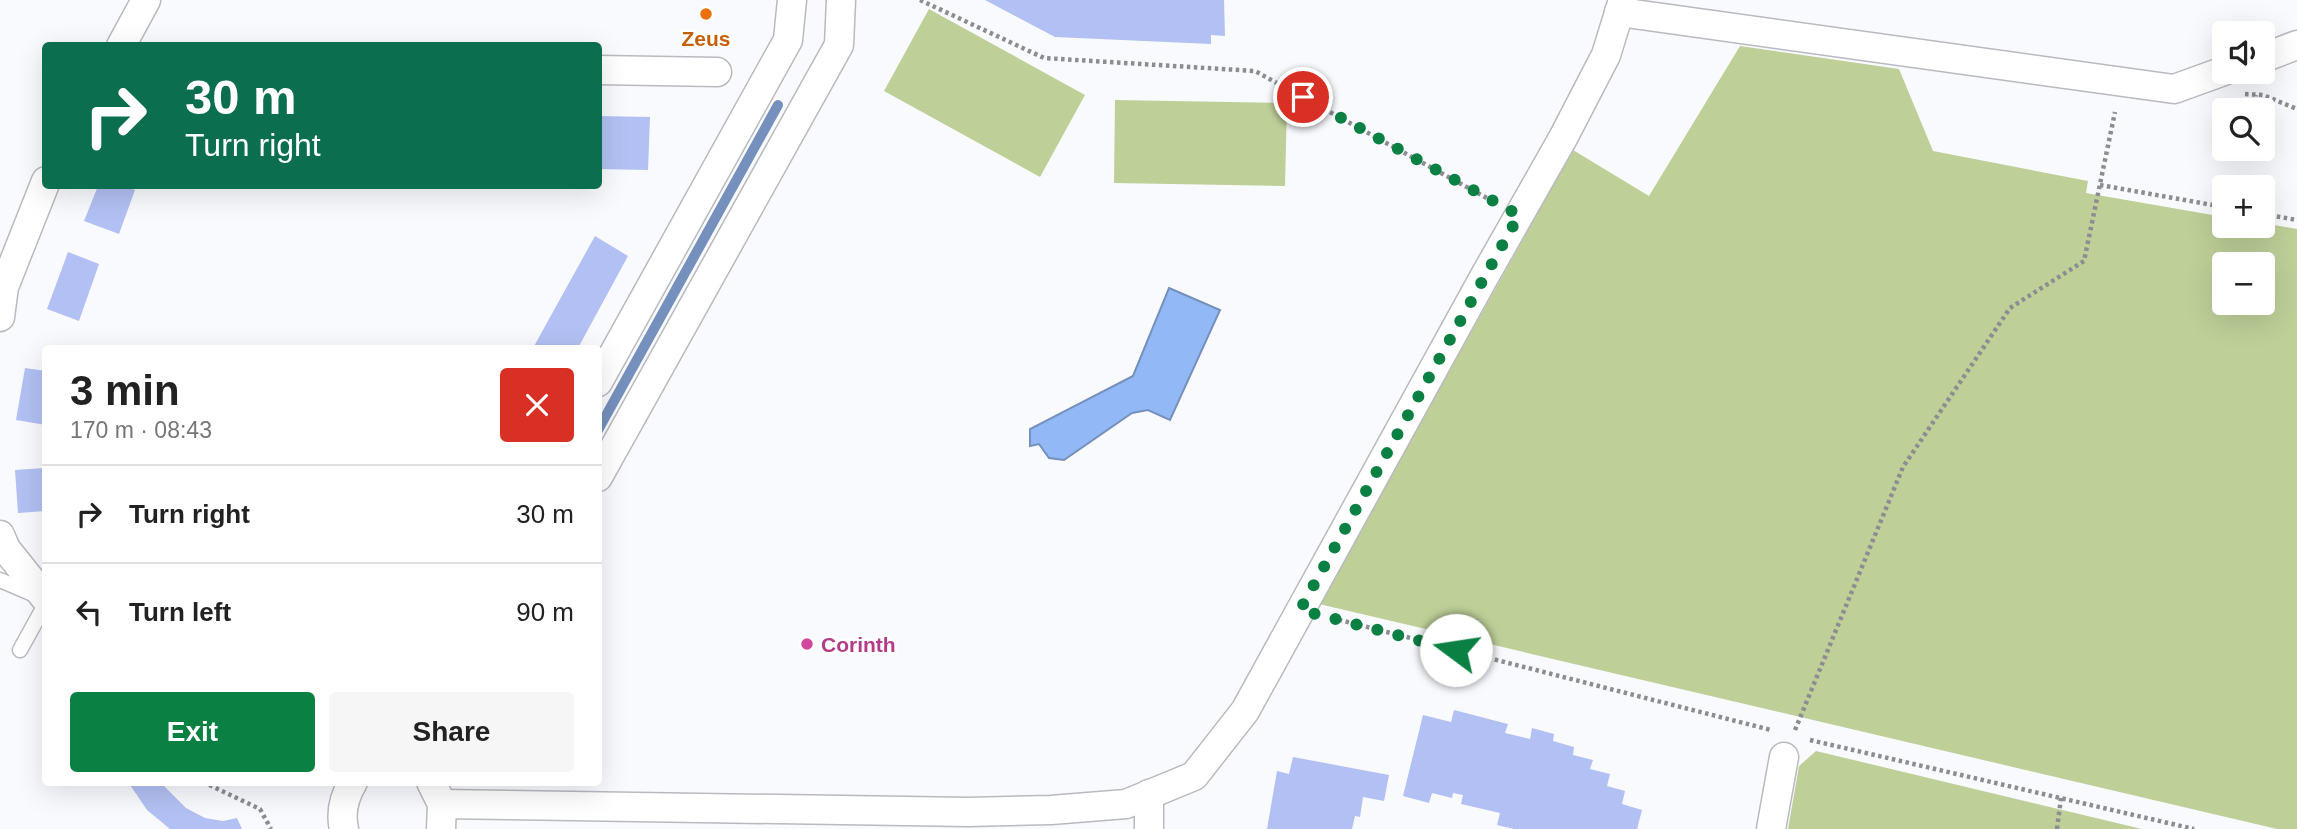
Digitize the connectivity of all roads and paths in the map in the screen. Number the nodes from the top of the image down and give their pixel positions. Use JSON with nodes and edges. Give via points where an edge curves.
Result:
{"nodes":[{"id":1,"x":146,"y":0,"type":"edge"},
{"id":2,"x":792,"y":0,"type":"edge"},
{"id":3,"x":841,"y":0,"type":"edge"},
{"id":4,"x":919,"y":0,"type":"edge"},
{"id":5,"x":1621,"y":6,"type":"edge"},
{"id":6,"x":123,"y":42,"type":"edge"},
{"id":7,"x":2297,"y":45,"type":"edge"},
{"id":8,"x":2275,"y":53,"type":"edge"},
{"id":9,"x":602,"y":70,"type":"edge"},
{"id":10,"x":717,"y":72,"type":"dead end"},
{"id":11,"x":2212,"y":75,"type":"edge"},
{"id":12,"x":2122,"y":82,"type":"junction"},
{"id":13,"x":2256,"y":95,"type":"dead end"},
{"id":14,"x":2255,"y":98,"type":"edge"},
{"id":15,"x":2100,"y":185,"type":"junction"},
{"id":16,"x":43,"y":189,"type":"edge"},
{"id":17,"x":2212,"y":205,"type":"edge"},
{"id":18,"x":1519,"y":215,"type":"junction"},
{"id":19,"x":2275,"y":216,"type":"edge"},
{"id":20,"x":2297,"y":220,"type":"edge"},
{"id":21,"x":2,"y":286,"type":"edge"},
{"id":22,"x":0,"y":317,"type":"edge"},
{"id":23,"x":602,"y":375,"type":"edge"},
{"id":24,"x":602,"y":470,"type":"edge"},
{"id":25,"x":0,"y":535,"type":"edge"},
{"id":26,"x":0,"y":580,"type":"edge"},
{"id":27,"x":42,"y":595,"type":"edge"},
{"id":28,"x":42,"y":598,"type":"edge"},
{"id":29,"x":42,"y":608,"type":"edge"},
{"id":30,"x":1300,"y":610,"type":"junction"},
{"id":31,"x":20,"y":650,"type":"dead end"},
{"id":32,"x":1789,"y":747,"type":"junction"},
{"id":33,"x":211,"y":786,"type":"edge"},
{"id":34,"x":350,"y":786,"type":"edge"},
{"id":35,"x":1149,"y":794,"type":"junction"},
{"id":36,"x":437,"y":797,"type":"edge"},
{"id":37,"x":2061,"y":798,"type":"junction"},
{"id":38,"x":271,"y":829,"type":"edge"},
{"id":39,"x":344,"y":829,"type":"edge"},
{"id":40,"x":1149,"y":829,"type":"edge"},
{"id":41,"x":1771,"y":829,"type":"edge"},
{"id":42,"x":2057,"y":829,"type":"edge"},
{"id":43,"x":2194,"y":829,"type":"edge"}],
"edges":[{"from":1,"to":6,"type":"street"},
{"from":2,"to":23,"type":"street","via":[[788,40]]},
{"from":3,"to":24,"type":"street","via":[[839,45]]},
{"from":4,"to":18,"type":"path","via":[[1044,58],[1255,71]]},
{"from":5,"to":12,"type":"street"},
{"from":5,"to":18,"type":"street","via":[[1606,55]]},
{"from":7,"to":8,"type":"street"},
{"from":9,"to":10,"type":"street"},
{"from":11,"to":12,"type":"street","via":[[2174,89]]},
{"from":12,"to":15,"type":"path"},
{"from":13,"to":14,"type":"path"},
{"from":15,"to":17,"type":"path"},
{"from":15,"to":32,"type":"path","via":[[2084,261],[2010,308],[1903,467]]},
{"from":16,"to":21,"type":"street"},
{"from":18,"to":30,"type":"street"},
{"from":19,"to":20,"type":"path"},
{"from":21,"to":22,"type":"street"},
{"from":25,"to":27,"type":"street"},
{"from":26,"to":28,"type":"lane"},
{"from":29,"to":31,"type":"lane"},
{"from":30,"to":32,"type":"path"},
{"from":30,"to":35,"type":"street","via":[[1245,711],[1194,776]]},
{"from":32,"to":37,"type":"path"},
{"from":32,"to":41,"type":"street"},
{"from":33,"to":38,"type":"path","via":[[260,809]]},
{"from":34,"to":39,"type":"street","via":[[344,801]]},
{"from":35,"to":36,"type":"street","via":[[1126,804],[982,811]]},
{"from":35,"to":40,"type":"street"},
{"from":37,"to":42,"type":"path"},
{"from":37,"to":43,"type":"path"}]}
